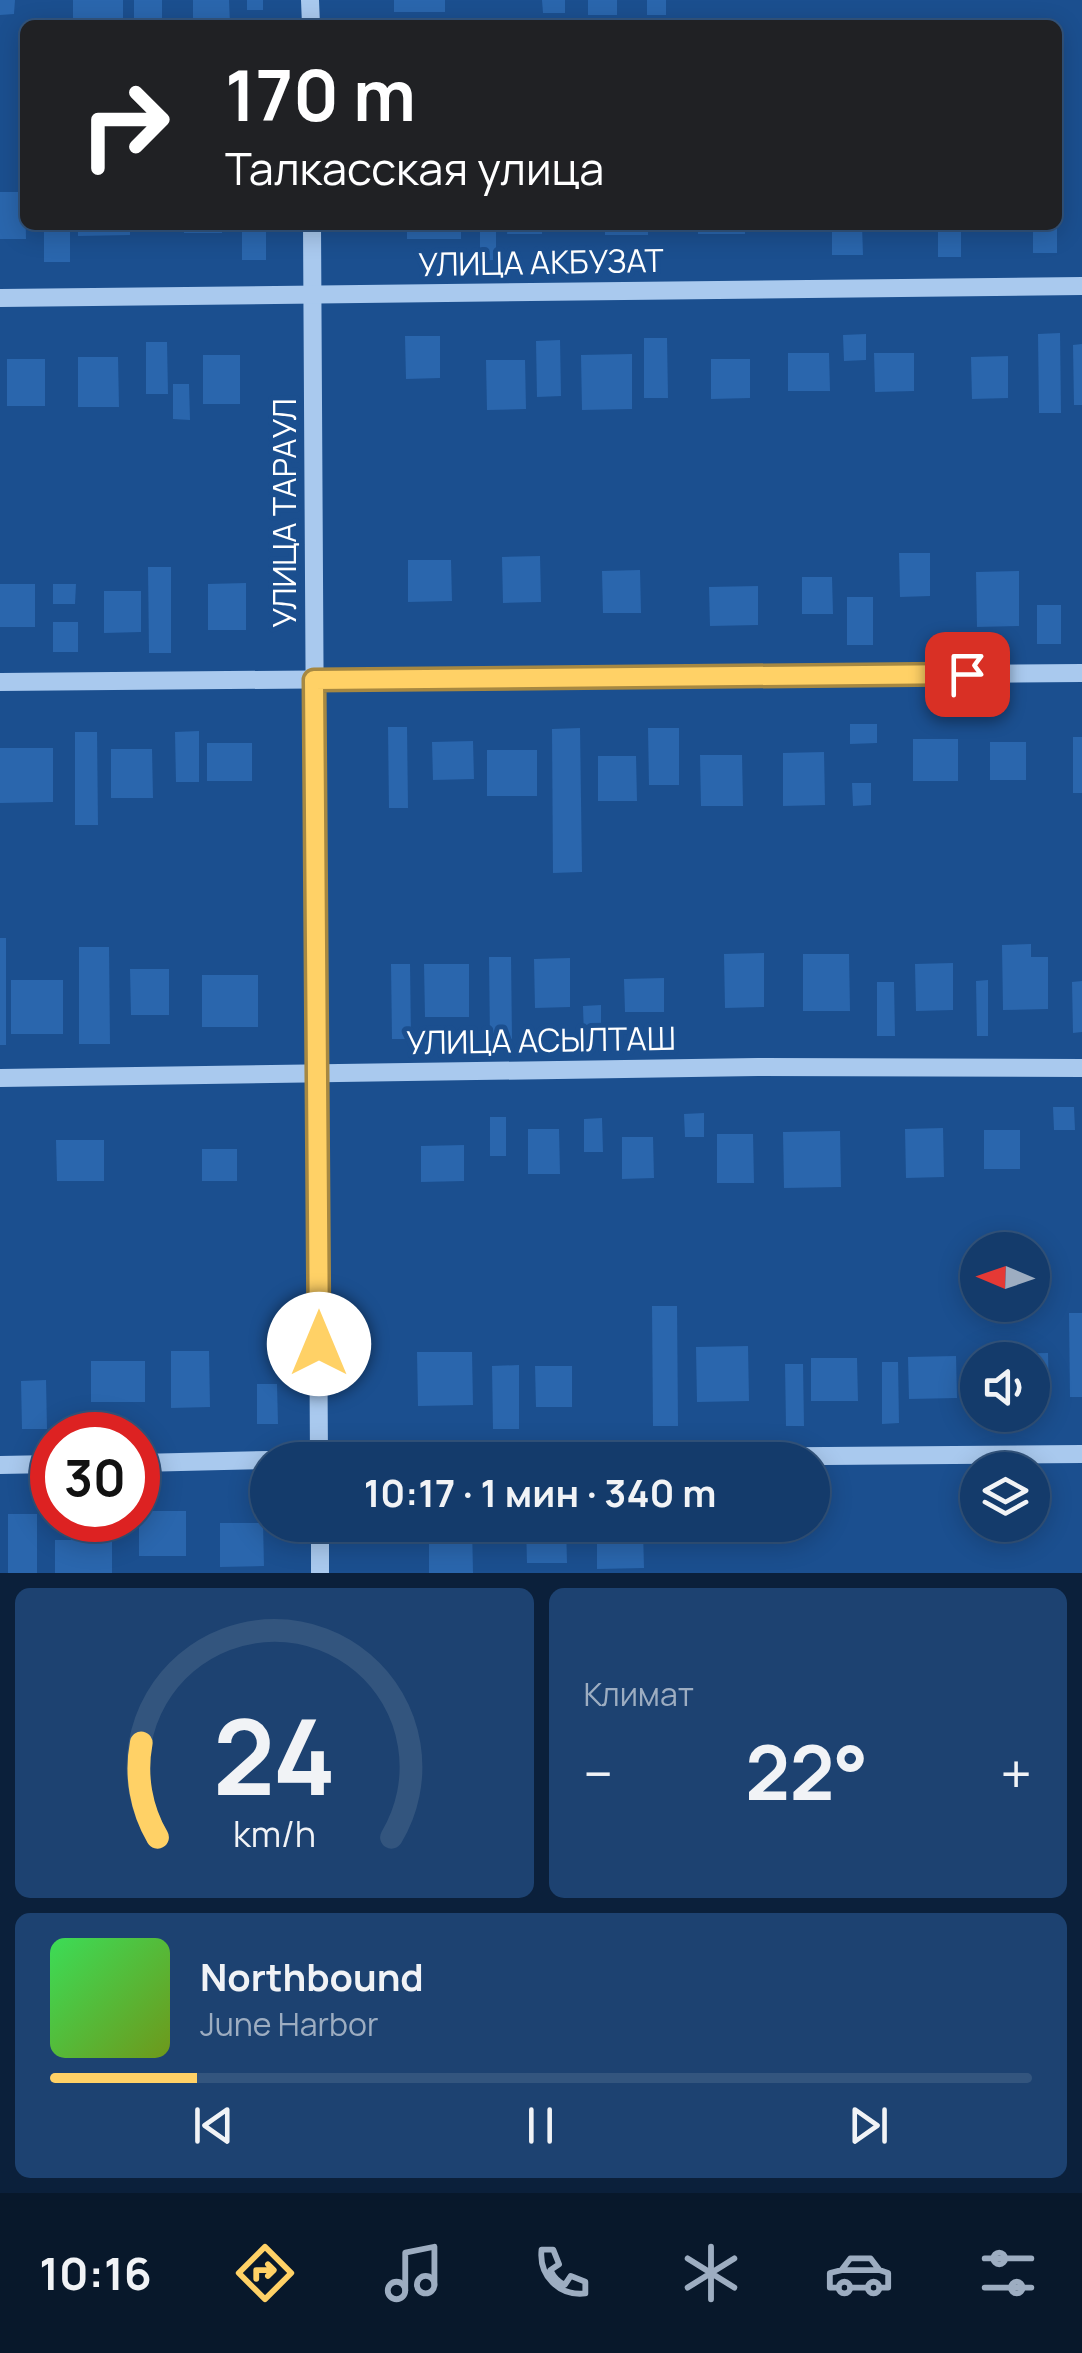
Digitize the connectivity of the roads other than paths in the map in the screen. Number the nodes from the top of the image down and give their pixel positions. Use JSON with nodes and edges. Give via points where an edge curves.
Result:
{"nodes":[{"id":1,"x":312,"y":230,"type":"edge"},
{"id":2,"x":1082,"y":286,"type":"edge"},
{"id":3,"x":312,"y":294,"type":"junction"},
{"id":4,"x":0,"y":298,"type":"edge"},
{"id":5,"x":1082,"y":673,"type":"edge"},
{"id":6,"x":314,"y":680,"type":"junction"},
{"id":7,"x":0,"y":682,"type":"edge"},
{"id":8,"x":1082,"y":1068,"type":"edge"},
{"id":9,"x":317,"y":1074,"type":"junction"},
{"id":10,"x":0,"y":1078,"type":"edge"},
{"id":11,"x":319,"y":1442,"type":"edge"},
{"id":12,"x":1082,"y":1454,"type":"edge"},
{"id":13,"x":830,"y":1456,"type":"edge"},
{"id":14,"x":250,"y":1460,"type":"edge"},
{"id":15,"x":160,"y":1462,"type":"edge"},
{"id":16,"x":30,"y":1464,"type":"edge"},
{"id":17,"x":0,"y":1465,"type":"edge"},
{"id":18,"x":320,"y":1542,"type":"edge"},
{"id":19,"x":320,"y":1573,"type":"edge"}],
"edges":[{"from":1,"to":3,"type":"street","name":"УЛИЦА ТАРАУЛ"},
{"from":2,"to":3,"type":"street","name":"УЛИЦА АКБУЗАТ"},
{"from":3,"to":4,"type":"street","name":"УЛИЦА АКБУЗАТ"},
{"from":3,"to":6,"type":"street","name":"УЛИЦА ТАРАУЛ"},
{"from":5,"to":6,"type":"street"},
{"from":6,"to":7,"type":"street"},
{"from":6,"to":9,"type":"street","name":"УЛИЦА ТАРАУЛ"},
{"from":8,"to":9,"type":"street","name":"УЛИЦА АСЫЛТАШ"},
{"from":9,"to":10,"type":"street","name":"УЛИЦА АСЫЛТАШ"},
{"from":9,"to":11,"type":"street","name":"УЛИЦА ТАРАУЛ"},
{"from":12,"to":13,"type":"street"},
{"from":14,"to":15,"type":"street"},
{"from":16,"to":17,"type":"street"},
{"from":18,"to":19,"type":"street"}]}
